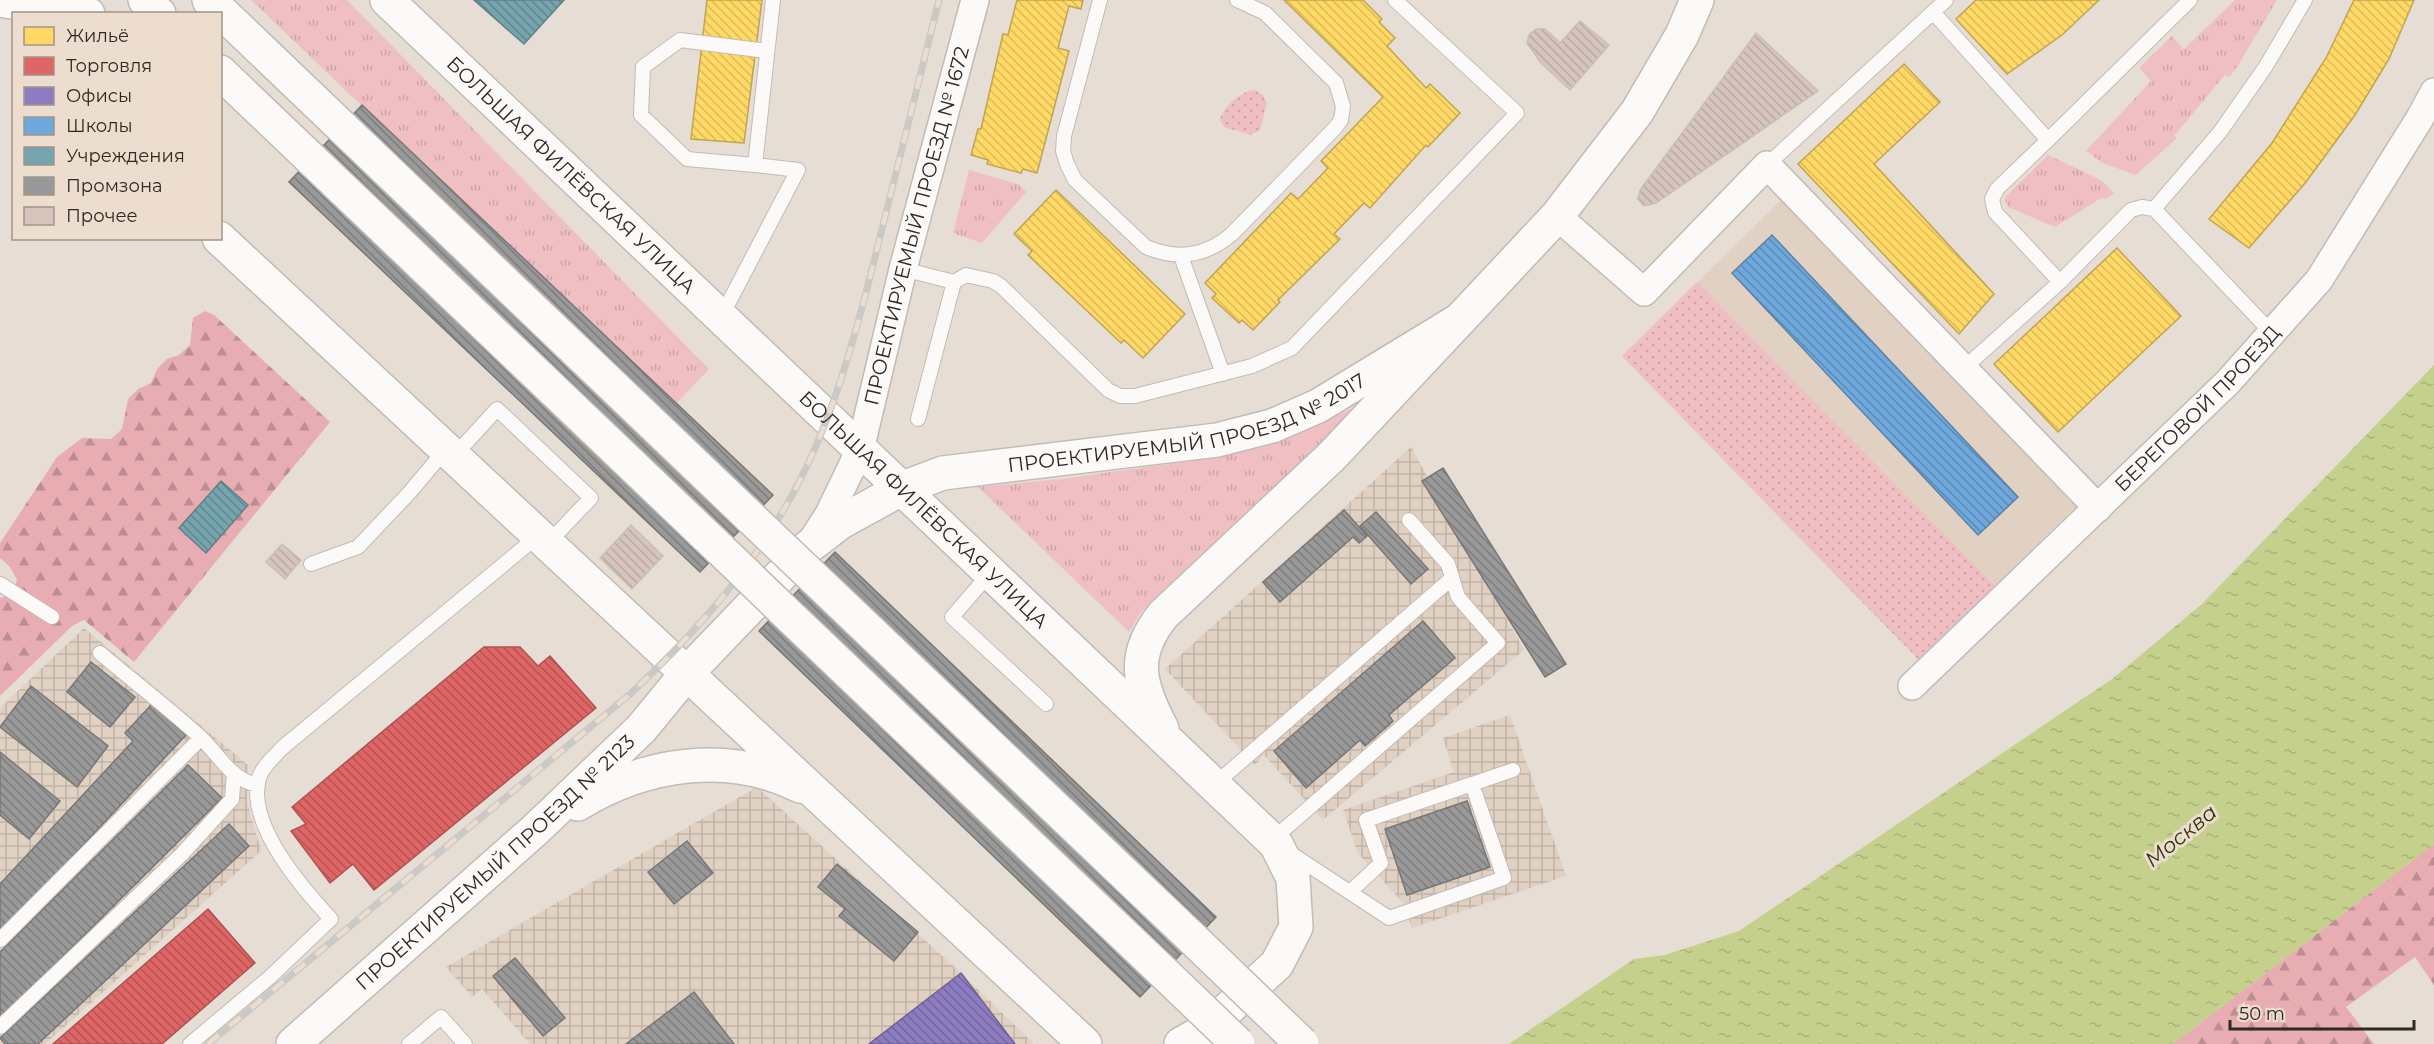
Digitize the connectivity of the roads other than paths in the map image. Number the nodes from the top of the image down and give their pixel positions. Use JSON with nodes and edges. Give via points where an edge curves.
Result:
{"nodes":[{"id":1,"x":0,"y":0,"type":"edge"},
{"id":2,"x":145,"y":0,"type":"edge"},
{"id":3,"x":387,"y":0,"type":"edge"},
{"id":4,"x":773,"y":0,"type":"edge"},
{"id":5,"x":975,"y":0,"type":"edge"},
{"id":6,"x":1100,"y":0,"type":"edge"},
{"id":7,"x":1237,"y":0,"type":"edge"},
{"id":8,"x":1395,"y":0,"type":"edge"},
{"id":9,"x":1697,"y":0,"type":"edge"},
{"id":10,"x":1946,"y":0,"type":"edge"},
{"id":11,"x":2190,"y":0,"type":"edge"},
{"id":12,"x":2305,"y":0,"type":"edge"},
{"id":13,"x":212,"y":2,"type":"edge"},
{"id":14,"x":0,"y":5,"type":"edge"},
{"id":15,"x":73,"y":9,"type":"edge"},
{"id":16,"x":157,"y":12,"type":"edge"},
{"id":17,"x":1933,"y":12,"type":"junction"},
{"id":18,"x":12,"y":21,"type":"edge"},
{"id":19,"x":767,"y":51,"type":"junction"},
{"id":20,"x":222,"y":74,"type":"edge"},
{"id":21,"x":2434,"y":92,"type":"edge"},
{"id":22,"x":2048,"y":140,"type":"junction"},
{"id":23,"x":754,"y":165,"type":"junction"},
{"id":24,"x":1767,"y":165,"type":"junction"},
{"id":25,"x":2154,"y":209,"type":"junction"},
{"id":26,"x":1557,"y":216,"type":"junction"},
{"id":27,"x":221,"y":240,"type":"edge"},
{"id":28,"x":1181,"y":256,"type":"junction"},
{"id":29,"x":903,"y":269,"type":"junction"},
{"id":30,"x":954,"y":282,"type":"junction"},
{"id":31,"x":2060,"y":282,"type":"junction"},
{"id":32,"x":729,"y":302,"type":"dead end"},
{"id":33,"x":1456,"y":322,"type":"junction"},
{"id":34,"x":2273,"y":334,"type":"junction"},
{"id":35,"x":1963,"y":369,"type":"junction"},
{"id":36,"x":1223,"y":374,"type":"junction"},
{"id":37,"x":918,"y":419,"type":"dead end"},
{"id":38,"x":860,"y":450,"type":"junction"},
{"id":39,"x":450,"y":452,"type":"junction"},
{"id":40,"x":903,"y":488,"type":"junction"},
{"id":41,"x":2098,"y":508,"type":"junction"},
{"id":42,"x":1409,"y":520,"type":"dead end"},
{"id":43,"x":544,"y":539,"type":"junction"},
{"id":44,"x":810,"y":562,"type":"junction"},
{"id":45,"x":311,"y":564,"type":"dead end"},
{"id":46,"x":990,"y":573,"type":"junction"},
{"id":47,"x":1452,"y":578,"type":"junction"},
{"id":48,"x":0,"y":584,"type":"edge"},
{"id":49,"x":52,"y":617,"type":"dead end"},
{"id":50,"x":100,"y":654,"type":"dead end"},
{"id":51,"x":687,"y":673,"type":"junction"},
{"id":52,"x":1912,"y":686,"type":"dead end"},
{"id":53,"x":1046,"y":704,"type":"dead end"},
{"id":54,"x":201,"y":738,"type":"junction"},
{"id":55,"x":1170,"y":744,"type":"junction"},
{"id":56,"x":1513,"y":770,"type":"dead end"},
{"id":57,"x":234,"y":773,"type":"junction"},
{"id":58,"x":1472,"y":784,"type":"junction"},
{"id":59,"x":258,"y":785,"type":"junction"},
{"id":60,"x":1214,"y":785,"type":"junction"},
{"id":61,"x":818,"y":794,"type":"junction"},
{"id":62,"x":535,"y":830,"type":"junction"},
{"id":63,"x":1274,"y":842,"type":"junction"},
{"id":64,"x":1350,"y":892,"type":"junction"},
{"id":65,"x":0,"y":940,"type":"edge"},
{"id":66,"x":0,"y":1027,"type":"edge"},
{"id":67,"x":190,"y":1044,"type":"edge"},
{"id":68,"x":293,"y":1044,"type":"edge"},
{"id":69,"x":409,"y":1044,"type":"edge"},
{"id":70,"x":465,"y":1044,"type":"edge"},
{"id":71,"x":1086,"y":1044,"type":"edge"},
{"id":72,"x":1181,"y":1044,"type":"edge"},
{"id":73,"x":1238,"y":1044,"type":"edge"},
{"id":74,"x":1302,"y":1044,"type":"edge"}],
"edges":[{"from":1,"to":15,"type":"street"},
{"from":2,"to":16,"type":"street"},
{"from":3,"to":38,"type":"street","name":"БОЛЬШАЯ ФИЛЁВСКАЯ УЛИЦА"},
{"from":4,"to":19,"type":"lane"},
{"from":5,"to":29,"type":"street","name":"ПРОЕКТИРУЕМЫЙ ПРОЕЗД № 1672"},
{"from":6,"to":28,"type":"lane","via":[[1064,136],[1066,164],[1075,180],[1146,247]]},
{"from":7,"to":28,"type":"lane","via":[[1265,13],[1330,76],[1340,90],[1343,112],[1335,128],[1232,234],[1215,248]]},
{"from":8,"to":36,"type":"lane","via":[[1517,113],[1292,348],[1264,362]]},
{"from":9,"to":26,"type":"street","name":"ПРОЕКТИРУЕМЫЙ ПРОЕЗД № 2017","via":[[1682,35],[1637,112]]},
{"from":10,"to":17,"type":"lane"},
{"from":11,"to":22,"type":"lane"},
{"from":12,"to":25,"type":"lane","via":[[2220,132]]},
{"from":13,"to":44,"type":"street","bridge":true,"via":[[751,518]]},
{"from":14,"to":18,"type":"street"},
{"from":17,"to":22,"type":"lane"},
{"from":17,"to":24,"type":"lane"},
{"from":19,"to":23,"type":"lane"},
{"from":19,"to":23,"type":"lane","via":[[680,40],[643,68],[641,114],[687,159]]},
{"from":20,"to":73,"type":"street","bridge":true},
{"from":21,"to":34,"type":"street","name":"БЕРЕГОВОЙ ПРОЕЗД","via":[[2319,280]]},
{"from":22,"to":31,"type":"lane","via":[[1997,189],[1992,199],[1995,212]]},
{"from":23,"to":32,"type":"lane","via":[[798,171]]},
{"from":24,"to":26,"type":"street","via":[[1644,292]]},
{"from":24,"to":35,"type":"street"},
{"from":25,"to":31,"type":"lane","via":[[2131,210]]},
{"from":25,"to":34,"type":"lane"},
{"from":26,"to":33,"type":"street","name":"ПРОЕКТИРУЕМЫЙ ПРОЕЗД № 2017"},
{"from":27,"to":39,"type":"street"},
{"from":28,"to":36,"type":"lane"},
{"from":29,"to":30,"type":"lane"},
{"from":29,"to":38,"type":"street","name":"ПРОЕКТИРУЕМЫЙ ПРОЕЗД № 1672"},
{"from":30,"to":36,"type":"lane","via":[[966,274],[996,283],[1108,390],[1120,396],[1135,396]]},
{"from":30,"to":37,"type":"lane"},
{"from":31,"to":35,"type":"lane"},
{"from":33,"to":40,"type":"street","name":"ПРОЕКТИРУЕМЫЙ ПРОЕЗД № 2017","via":[[1318,406],[1272,426],[1217,440],[944,472]]},
{"from":33,"to":55,"type":"street","name":"ПРОЕКТИРУЕМЫЙ ПРОЕЗД № 2017","via":[[1332,456],[1164,615],[1149,634],[1140,661],[1147,695]]},
{"from":34,"to":41,"type":"street","name":"БЕРЕГОВОЙ ПРОЕЗД"},
{"from":35,"to":41,"type":"street"},
{"from":38,"to":40,"type":"street","name":"БОЛЬШАЯ ФИЛЁВСКАЯ УЛИЦА"},
{"from":38,"to":44,"type":"street","name":"ПРОЕКТИРУЕМЫЙ ПРОЕЗД № 1672"},
{"from":39,"to":43,"type":"street"},
{"from":39,"to":43,"type":"lane","via":[[497,409],[591,498]]},
{"from":39,"to":45,"type":"lane","via":[[358,547]]},
{"from":40,"to":44,"type":"street","name":"ПРОЕКТИРУЕМЫЙ ПРОЕЗД № 2017","via":[[841,522]]},
{"from":40,"to":46,"type":"street","name":"БОЛЬШАЯ ФИЛЁВСКАЯ УЛИЦА"},
{"from":41,"to":52,"type":"street","name":"БЕРЕГОВОЙ ПРОЕЗД"},
{"from":42,"to":47,"type":"lane","via":[[1448,564]]},
{"from":43,"to":51,"type":"street"},
{"from":43,"to":59,"type":"lane","via":[[282,748],[259,775]]},
{"from":44,"to":51,"type":"street","name":"ПРОЕКТИРУЕМЫЙ ПРОЕЗД № 2123"},
{"from":44,"to":74,"type":"street","bridge":true},
{"from":46,"to":53,"type":"lane","via":[[952,617]]},
{"from":46,"to":55,"type":"street","name":"БОЛЬШАЯ ФИЛЁВСКАЯ УЛИЦА"},
{"from":47,"to":60,"type":"lane"},
{"from":47,"to":63,"type":"lane","via":[[1458,597],[1497,643]]},
{"from":48,"to":49,"type":"lane"},
{"from":50,"to":54,"type":"lane"},
{"from":51,"to":61,"type":"street"},
{"from":51,"to":62,"type":"street","name":"ПРОЕКТИРУЕМЫЙ ПРОЕЗД № 2123","via":[[642,729]]},
{"from":54,"to":57,"type":"lane"},
{"from":54,"to":65,"type":"lane"},
{"from":55,"to":60,"type":"street","name":"БОЛЬШАЯ ФИЛЁВСКАЯ УЛИЦА"},
{"from":56,"to":58,"type":"lane"},
{"from":57,"to":59,"type":"lane"},
{"from":57,"to":66,"type":"lane","via":[[232,799],[182,854]]},
{"from":58,"to":64,"type":"lane","via":[[1366,820],[1381,863]]},
{"from":58,"to":64,"type":"lane","via":[[1504,878],[1389,918]]},
{"from":59,"to":67,"type":"lane","via":[[256,795],[265,823],[282,856],[300,885],[331,919]]},
{"from":60,"to":63,"type":"street","name":"БОЛЬШАЯ ФИЛЁВСКАЯ УЛИЦА"},
{"from":61,"to":62,"type":"street","via":[[753,769],[686,764],[601,790]]},
{"from":61,"to":71,"type":"street"},
{"from":62,"to":68,"type":"street","name":"ПРОЕКТИРУЕМЫЙ ПРОЕЗД № 2123"},
{"from":63,"to":64,"type":"lane"},
{"from":63,"to":72,"type":"street","name":"БОЛЬШАЯ ФИЛЁВСКАЯ УЛИЦА","via":[[1293,878],[1296,927],[1276,964],[1204,1031]]},
{"from":69,"to":70,"type":"lane","via":[[441,1017]]}]}
